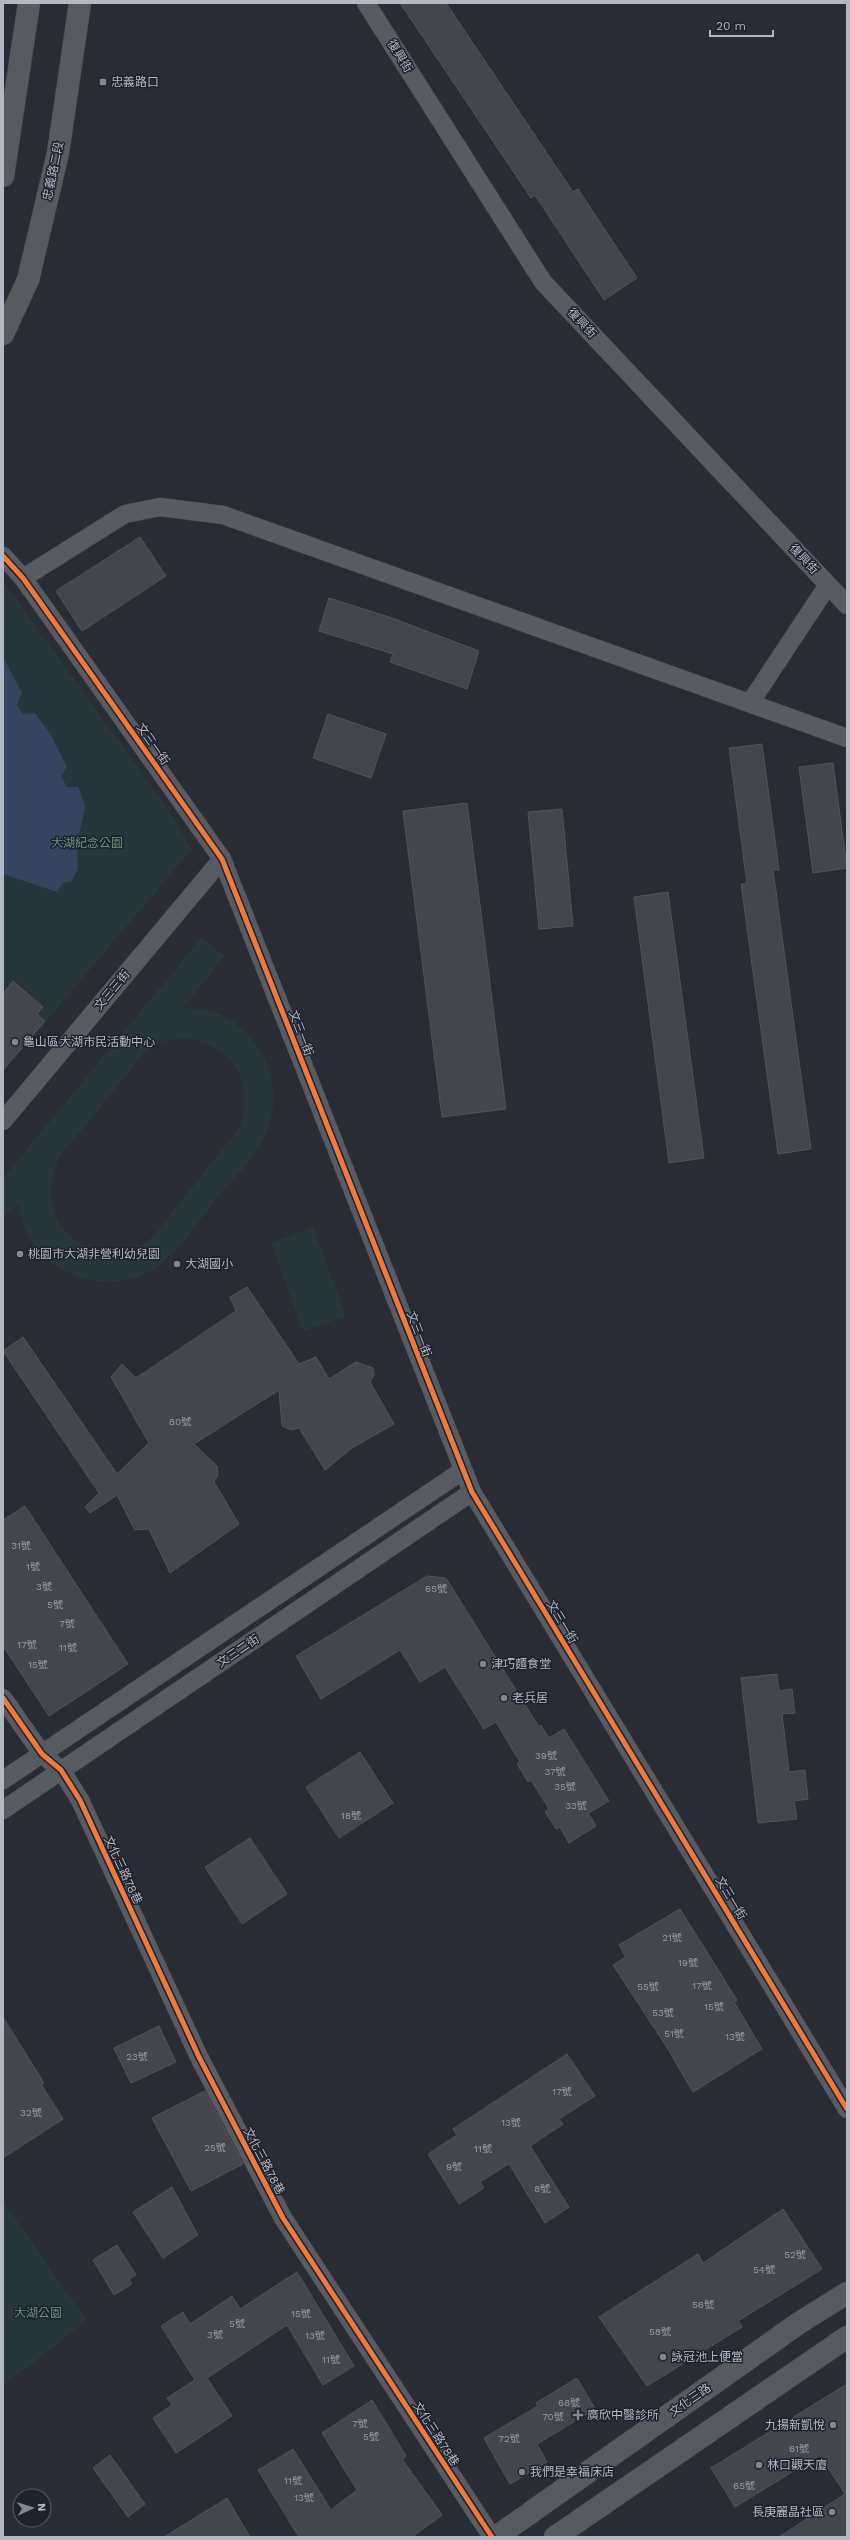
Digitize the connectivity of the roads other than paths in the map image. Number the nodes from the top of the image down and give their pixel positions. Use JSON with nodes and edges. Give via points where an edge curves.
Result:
{"nodes":[{"id":1,"x":30,"y":3,"type":"edge"},
{"id":2,"x":80,"y":3,"type":"edge"},
{"id":3,"x":366,"y":3,"type":"edge"},
{"id":4,"x":3,"y":176,"type":"edge"},
{"id":5,"x":3,"y":334,"type":"edge"},
{"id":6,"x":3,"y":556,"type":"edge"},
{"id":7,"x":23,"y":578,"type":"junction"},
{"id":8,"x":828,"y":585,"type":"junction"},
{"id":9,"x":847,"y":605,"type":"edge"},
{"id":10,"x":750,"y":703,"type":"junction"},
{"id":11,"x":847,"y":738,"type":"edge"},
{"id":12,"x":222,"y":859,"type":"junction"},
{"id":13,"x":3,"y":1121,"type":"edge"},
{"id":14,"x":462,"y":1471,"type":"junction"},
{"id":15,"x":472,"y":1492,"type":"junction"},
{"id":16,"x":3,"y":1698,"type":"edge"},
{"id":17,"x":42,"y":1754,"type":"junction"},
{"id":18,"x":61,"y":1770,"type":"junction"},
{"id":19,"x":3,"y":1780,"type":"edge"},
{"id":20,"x":3,"y":1810,"type":"edge"},
{"id":21,"x":847,"y":2109,"type":"edge"},
{"id":22,"x":847,"y":2293,"type":"edge"},
{"id":23,"x":847,"y":2337,"type":"edge"},
{"id":24,"x":492,"y":2537,"type":"edge"},
{"id":25,"x":496,"y":2537,"type":"edge"},
{"id":26,"x":556,"y":2537,"type":"edge"}],
"edges":[{"from":1,"to":4,"type":"street"},
{"from":2,"to":5,"type":"street","name":"忠義路二段","via":[[58,153],[28,280]]},
{"from":3,"to":8,"type":"street","name":"復興街","via":[[543,282]]},
{"from":6,"to":7,"type":"street","name":"文三一街"},
{"from":7,"to":10,"type":"street","via":[[125,514],[160,507],[223,515]]},
{"from":7,"to":12,"type":"street","name":"文三一街"},
{"from":8,"to":9,"type":"street","name":"復興街"},
{"from":8,"to":10,"type":"street"},
{"from":10,"to":11,"type":"street"},
{"from":12,"to":13,"type":"street","name":"文三三街"},
{"from":12,"to":14,"type":"street","name":"文三一街"},
{"from":14,"to":15,"type":"street","name":"文三一街"},
{"from":14,"to":17,"type":"street","name":"文三二街"},
{"from":15,"to":18,"type":"street","name":"文三二街"},
{"from":15,"to":21,"type":"street","name":"文三一街"},
{"from":16,"to":17,"type":"street","name":"文化三路78巷"},
{"from":17,"to":18,"type":"street","name":"文化三路78巷"},
{"from":17,"to":19,"type":"street","name":"文三二街"},
{"from":18,"to":20,"type":"street","name":"文三二街"},
{"from":18,"to":24,"type":"street","name":"文化三路78巷","via":[[80,1800],[199,2057],[283,2218]]},
{"from":22,"to":25,"type":"street","name":"文化三路","via":[[793,2327]]},
{"from":23,"to":26,"type":"street"}]}
